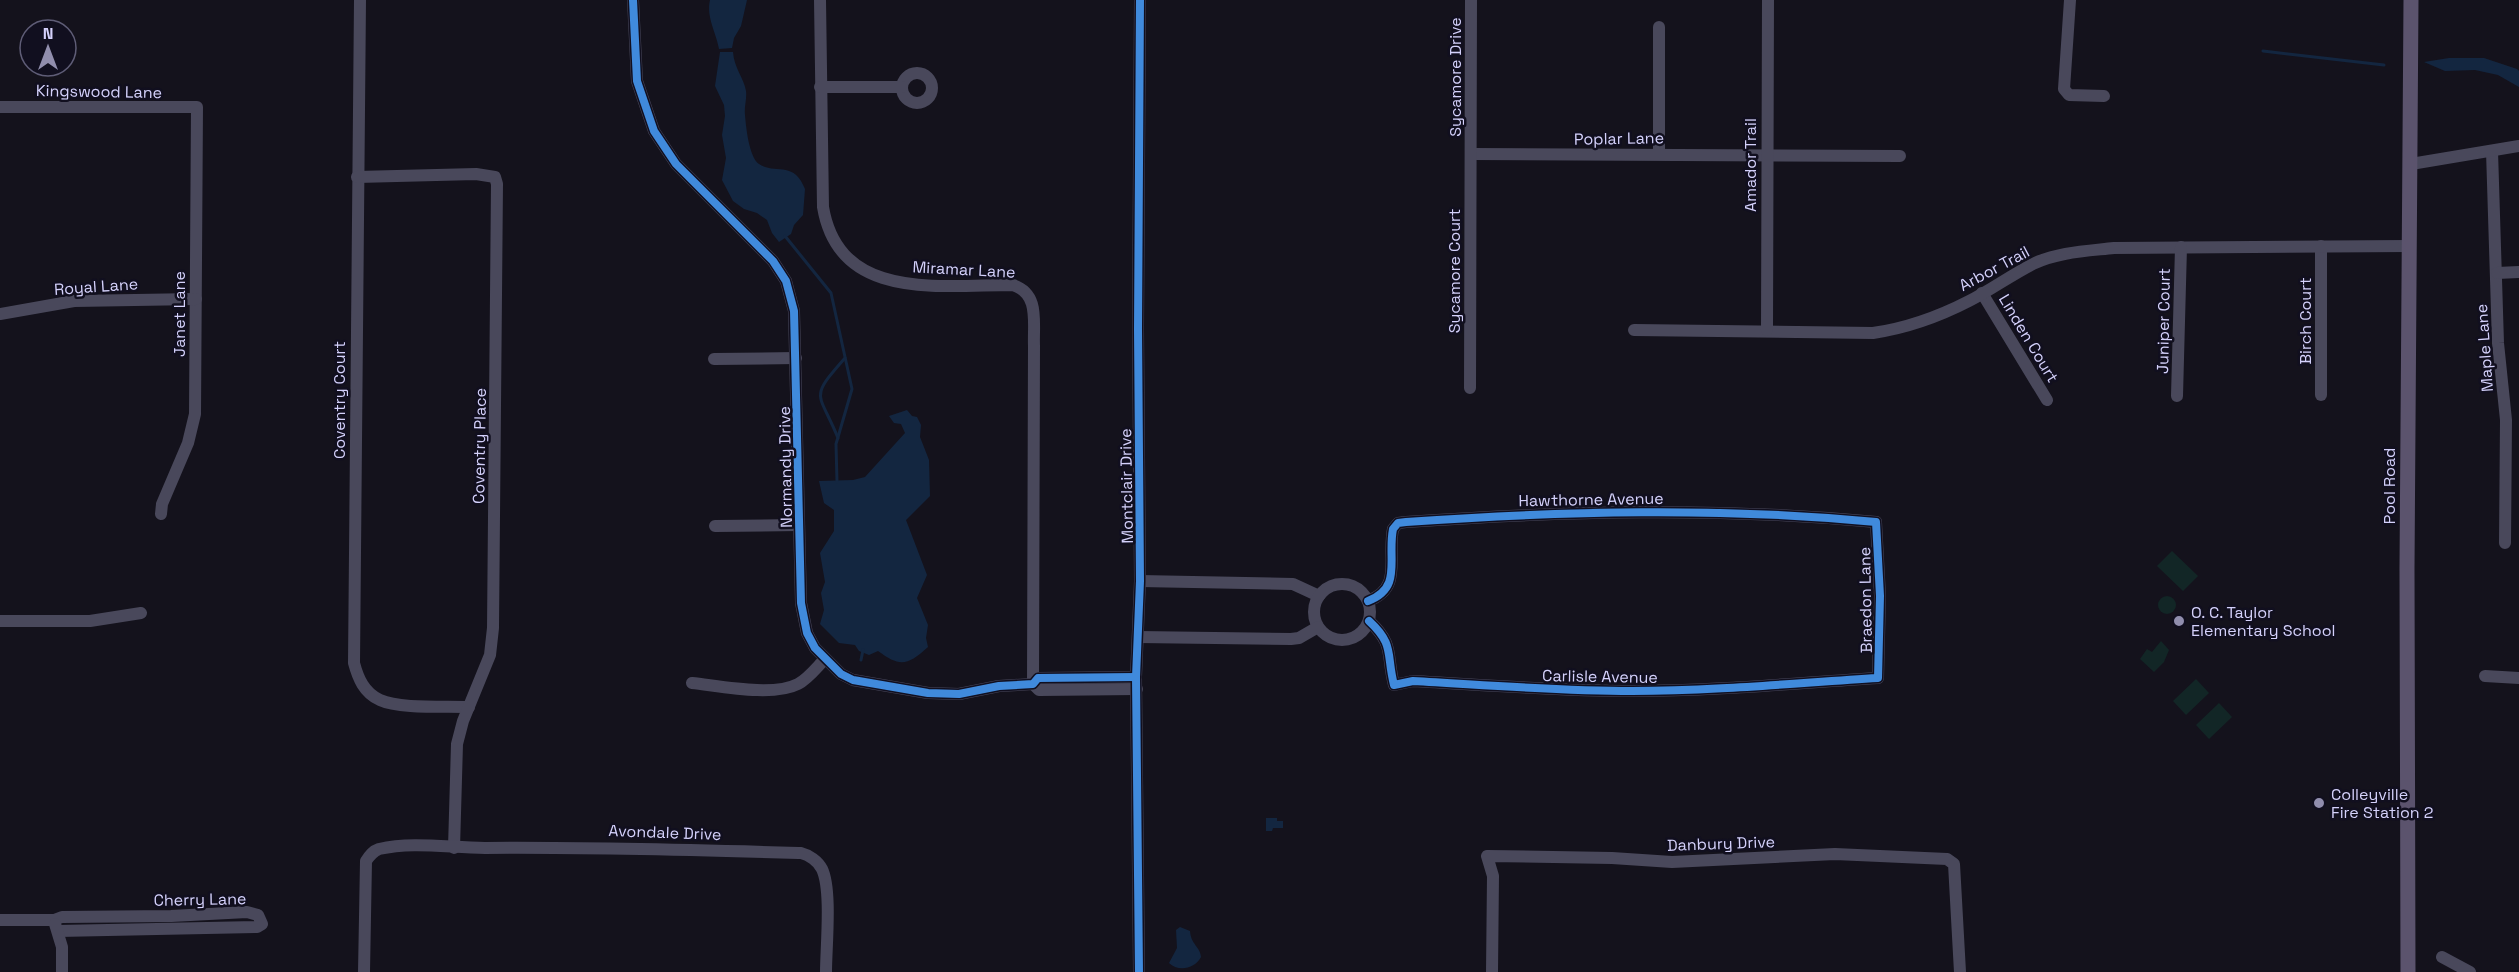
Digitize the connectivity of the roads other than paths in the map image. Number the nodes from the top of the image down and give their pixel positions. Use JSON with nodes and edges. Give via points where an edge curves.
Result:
{"nodes":[{"id":1,"x":360,"y":0,"type":"edge"},
{"id":2,"x":633,"y":0,"type":"edge"},
{"id":3,"x":820,"y":0,"type":"edge"},
{"id":4,"x":1140,"y":0,"type":"edge"},
{"id":5,"x":1471,"y":0,"type":"edge"},
{"id":6,"x":1767,"y":0,"type":"edge"},
{"id":7,"x":2070,"y":0,"type":"edge"},
{"id":8,"x":2411,"y":0,"type":"edge"},
{"id":9,"x":1659,"y":27,"type":"dead end"},
{"id":10,"x":820,"y":87,"type":"junction"},
{"id":11,"x":902,"y":87,"type":"dead end"},
{"id":12,"x":2104,"y":96,"type":"dead end"},
{"id":13,"x":0,"y":107,"type":"edge"},
{"id":14,"x":197,"y":107,"type":"joint"},
{"id":15,"x":2519,"y":146,"type":"edge"},
{"id":16,"x":2492,"y":151,"type":"junction"},
{"id":17,"x":1472,"y":154,"type":"junction"},
{"id":18,"x":1659,"y":154,"type":"junction"},
{"id":19,"x":1766,"y":154,"type":"junction"},
{"id":20,"x":1900,"y":156,"type":"dead end"},
{"id":21,"x":2411,"y":164,"type":"junction"},
{"id":22,"x":357,"y":177,"type":"junction"},
{"id":23,"x":2321,"y":246,"type":"junction"},
{"id":24,"x":2409,"y":246,"type":"junction"},
{"id":25,"x":2181,"y":247,"type":"junction"},
{"id":26,"x":2519,"y":272,"type":"edge"},
{"id":27,"x":2497,"y":273,"type":"junction"},
{"id":28,"x":1982,"y":293,"type":"junction"},
{"id":29,"x":196,"y":299,"type":"junction"},
{"id":30,"x":0,"y":314,"type":"edge"},
{"id":31,"x":1634,"y":330,"type":"dead end"},
{"id":32,"x":1767,"y":330,"type":"junction"},
{"id":33,"x":796,"y":358,"type":"junction"},
{"id":34,"x":714,"y":359,"type":"dead end"},
{"id":35,"x":1470,"y":388,"type":"dead end"},
{"id":36,"x":2321,"y":395,"type":"dead end"},
{"id":37,"x":2177,"y":396,"type":"dead end"},
{"id":38,"x":2047,"y":400,"type":"dead end"},
{"id":39,"x":161,"y":514,"type":"dead end"},
{"id":40,"x":1876,"y":522,"type":"joint"},
{"id":41,"x":799,"y":525,"type":"junction"},
{"id":42,"x":715,"y":526,"type":"dead end"},
{"id":43,"x":2505,"y":543,"type":"dead end"},
{"id":44,"x":1140,"y":581,"type":"junction"},
{"id":45,"x":1319,"y":596,"type":"junction"},
{"id":46,"x":1368,"y":601,"type":"junction"},
{"id":47,"x":141,"y":614,"type":"dead end"},
{"id":48,"x":0,"y":621,"type":"edge"},
{"id":49,"x":1368,"y":621,"type":"junction"},
{"id":50,"x":1318,"y":627,"type":"junction"},
{"id":51,"x":1138,"y":637,"type":"junction"},
{"id":52,"x":825,"y":659,"type":"junction"},
{"id":53,"x":2485,"y":676,"type":"dead end"},
{"id":54,"x":1878,"y":678,"type":"joint"},
{"id":55,"x":2519,"y":678,"type":"edge"},
{"id":56,"x":1036,"y":681,"type":"junction"},
{"id":57,"x":692,"y":683,"type":"dead end"},
{"id":58,"x":1136,"y":683,"type":"junction"},
{"id":59,"x":469,"y":707,"type":"junction"},
{"id":60,"x":454,"y":848,"type":"junction"},
{"id":61,"x":74,"y":917,"type":"junction"},
{"id":62,"x":0,"y":920,"type":"edge"},
{"id":63,"x":56,"y":926,"type":"junction"},
{"id":64,"x":74,"y":931,"type":"junction"},
{"id":65,"x":2442,"y":957,"type":"dead end"},
{"id":66,"x":62,"y":972,"type":"edge"},
{"id":67,"x":364,"y":972,"type":"edge"},
{"id":68,"x":826,"y":972,"type":"edge"},
{"id":69,"x":1139,"y":972,"type":"edge"},
{"id":70,"x":1492,"y":972,"type":"edge"},
{"id":71,"x":1960,"y":972,"type":"edge"},
{"id":72,"x":2408,"y":972,"type":"edge"},
{"id":73,"x":2470,"y":972,"type":"edge"}],
"edges":[{"from":1,"to":22,"type":"street","name":"Coventry Court"},
{"from":2,"to":33,"type":"street","name":"Normandy Drive","via":[[637,81],[654,131],[676,164],[773,261],[786,281],[794,311]]},
{"from":3,"to":10,"type":"street","name":"Miramar Lane"},
{"from":4,"to":44,"type":"street","name":"Montclair Drive"},
{"from":5,"to":17,"type":"street","name":"Sycamore Drive"},
{"from":6,"to":19,"type":"street","name":"Amador Trail"},
{"from":7,"to":12,"type":"street","via":[[2064,89],[2066,93]]},
{"from":8,"to":21,"type":"main road","name":"Pool Road"},
{"from":9,"to":18,"type":"street"},
{"from":10,"to":11,"type":"street"},
{"from":10,"to":56,"type":"street","name":"Miramar Lane","via":[[823,207],[838,248],[864,272],[893,282],[1013,285],[1023,288],[1031,298]]},
{"from":13,"to":14,"type":"street","name":"Kingswood Lane"},
{"from":14,"to":29,"type":"street","name":"Janet Lane"},
{"from":15,"to":16,"type":"street"},
{"from":16,"to":21,"type":"street"},
{"from":16,"to":27,"type":"street","name":"Maple Lane"},
{"from":17,"to":18,"type":"street","name":"Poplar Lane"},
{"from":17,"to":35,"type":"street","name":"Sycamore Court"},
{"from":18,"to":19,"type":"street","name":"Poplar Lane"},
{"from":19,"to":20,"type":"street","name":"Poplar Lane"},
{"from":19,"to":32,"type":"street","name":"Amador Trail"},
{"from":21,"to":24,"type":"main road","name":"Pool Road"},
{"from":22,"to":59,"type":"street","name":"Coventry Court","via":[[354,663],[359,681],[380,700],[404,705]]},
{"from":22,"to":59,"type":"street","name":"Coventry Place","via":[[476,174],[495,177],[497,184],[493,628],[490,655]]},
{"from":23,"to":24,"type":"street","name":"Arbor Trail"},
{"from":23,"to":25,"type":"street","name":"Arbor Trail"},
{"from":23,"to":36,"type":"street","name":"Birch Court"},
{"from":24,"to":72,"type":"main road","name":"Pool Road"},
{"from":25,"to":28,"type":"street","name":"Arbor Trail","via":[[2114,248],[2051,257]]},
{"from":25,"to":37,"type":"street","name":"Juniper Court"},
{"from":26,"to":27,"type":"street"},
{"from":27,"to":43,"type":"street","name":"Maple Lane","via":[[2505,420]]},
{"from":28,"to":32,"type":"street","name":"Arbor Trail","via":[[1895,330]]},
{"from":28,"to":38,"type":"street","name":"Linden Court"},
{"from":29,"to":30,"type":"street","name":"Royal Lane","via":[[74,301]]},
{"from":29,"to":39,"type":"street","name":"Janet Lane","via":[[193,429]]},
{"from":31,"to":32,"type":"street","name":"Arbor Trail"},
{"from":33,"to":34,"type":"street"},
{"from":33,"to":41,"type":"street","name":"Normandy Drive"},
{"from":40,"to":46,"type":"street","name":"Hawthorne Avenue","via":[[1689,511],[1573,512],[1406,522],[1393,529],[1391,574],[1386,591]]},
{"from":40,"to":54,"type":"street","name":"Braedon Lane","via":[[1880,596]]},
{"from":41,"to":42,"type":"street"},
{"from":41,"to":52,"type":"street","name":"Normandy Drive","via":[[802,617],[811,641]]},
{"from":44,"to":45,"type":"street","via":[[1293,584]]},
{"from":44,"to":51,"type":"street","name":"Montclair Drive"},
{"from":45,"to":46,"type":"street","via":[[1333,585],[1345,584],[1361,591]]},
{"from":45,"to":50,"type":"street","via":[[1314,611]]},
{"from":46,"to":49,"type":"street"},
{"from":47,"to":48,"type":"street","via":[[90,621]]},
{"from":49,"to":50,"type":"street","via":[[1350,639],[1332,638]]},
{"from":49,"to":54,"type":"street","name":"Carlisle Avenue","via":[[1387,640],[1394,685],[1413,681],[1642,691]]},
{"from":50,"to":51,"type":"street","via":[[1291,639]]},
{"from":51,"to":58,"type":"street","name":"Montclair Drive"},
{"from":52,"to":56,"type":"street","name":"Normandy Drive","via":[[853,680],[928,693],[959,694]]},
{"from":52,"to":57,"type":"street","via":[[800,683],[789,688],[757,690]]},
{"from":53,"to":55,"type":"street"},
{"from":56,"to":58,"type":"street","name":"Normandy Drive","via":[[1039,690]]},
{"from":58,"to":69,"type":"street","name":"Montclair Drive"},
{"from":59,"to":60,"type":"street","name":"Coventry Place","via":[[457,744]]},
{"from":60,"to":67,"type":"street","name":"Avondale Drive","via":[[405,846],[372,852],[365,867]]},
{"from":60,"to":68,"type":"street","name":"Avondale Drive","via":[[598,847],[809,855],[823,871]]},
{"from":61,"to":63,"type":"street","name":"Cherry Lane","via":[[62,917]]},
{"from":61,"to":64,"type":"street"},
{"from":61,"to":64,"type":"street","name":"Cherry Lane","via":[[247,912],[258,915],[262,924]]},
{"from":62,"to":63,"type":"street","name":"Cherry Lane"},
{"from":63,"to":64,"type":"street","name":"Cherry Lane"},
{"from":63,"to":66,"type":"street","via":[[62,948]]},
{"from":65,"to":73,"type":"street"},
{"from":70,"to":71,"type":"street","name":"Danbury Drive","via":[[1492,876],[1487,856],[1672,862],[1835,854],[1947,859],[1954,864]]}]}
